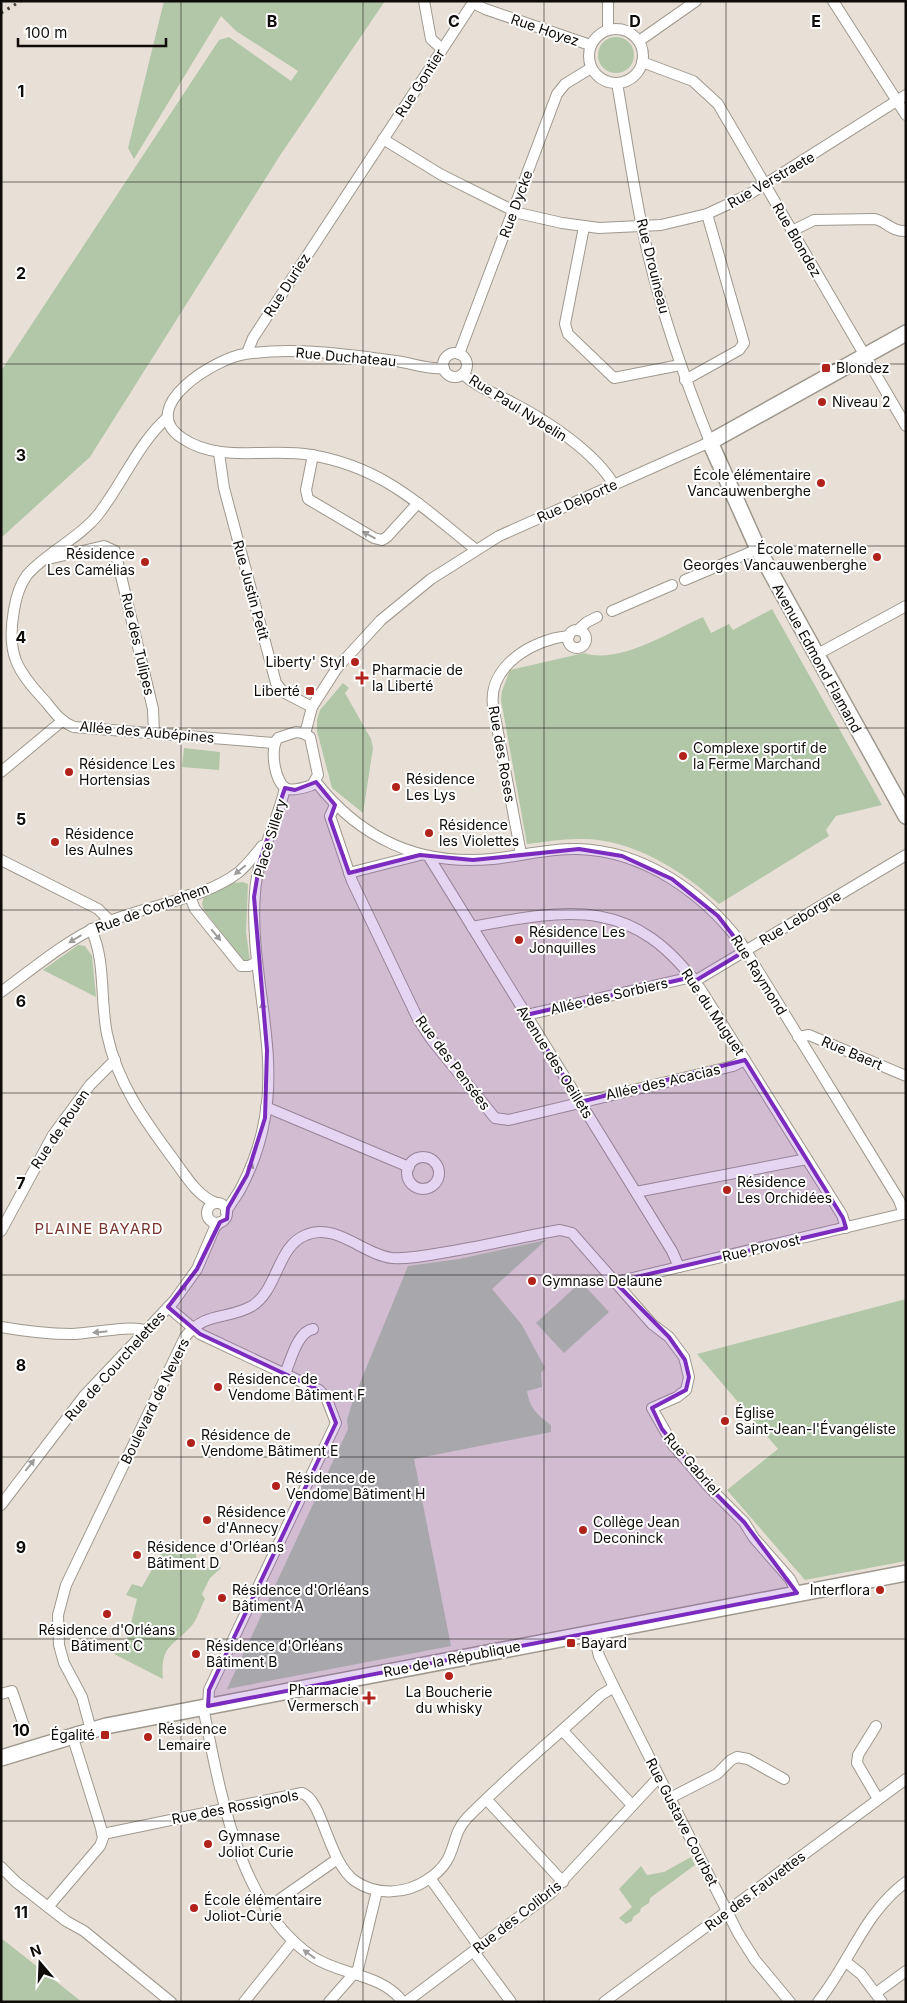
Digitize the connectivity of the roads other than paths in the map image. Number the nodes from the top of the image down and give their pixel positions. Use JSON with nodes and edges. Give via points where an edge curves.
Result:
{"nodes":[{"id":1,"x":424,"y":1,"type":"edge"},
{"id":2,"x":608,"y":1,"type":"edge"},
{"id":3,"x":696,"y":1,"type":"edge"},
{"id":4,"x":833,"y":1,"type":"edge"},
{"id":5,"x":473,"y":2,"type":"edge"},
{"id":6,"x":608,"y":30,"type":"junction"},
{"id":7,"x":639,"y":41,"type":"junction"},
{"id":8,"x":590,"y":45,"type":"junction"},
{"id":9,"x":442,"y":49,"type":"junction"},
{"id":10,"x":642,"y":62,"type":"junction"},
{"id":11,"x":591,"y":68,"type":"junction"},
{"id":12,"x":618,"y":83,"type":"junction"},
{"id":13,"x":901,"y":98,"type":"edge"},
{"id":14,"x":906,"y":115,"type":"edge"},
{"id":15,"x":383,"y":139,"type":"junction"},
{"id":16,"x":765,"y":186,"type":"junction"},
{"id":17,"x":513,"y":211,"type":"junction"},
{"id":18,"x":707,"y":214,"type":"junction"},
{"id":19,"x":584,"y":227,"type":"junction"},
{"id":20,"x":642,"y":227,"type":"junction"},
{"id":21,"x":792,"y":231,"type":"junction"},
{"id":22,"x":906,"y":231,"type":"edge"},
{"id":23,"x":906,"y":333,"type":"edge"},
{"id":24,"x":247,"y":353,"type":"junction"},
{"id":25,"x":459,"y":354,"type":"junction"},
{"id":26,"x":865,"y":355,"type":"junction"},
{"id":27,"x":680,"y":365,"type":"junction"},
{"id":28,"x":444,"y":368,"type":"junction"},
{"id":29,"x":463,"y":374,"type":"junction"},
{"id":30,"x":685,"y":380,"type":"junction"},
{"id":31,"x":168,"y":417,"type":"junction"},
{"id":32,"x":906,"y":426,"type":"edge"},
{"id":33,"x":710,"y":442,"type":"junction"},
{"id":34,"x":219,"y":452,"type":"junction"},
{"id":35,"x":313,"y":455,"type":"junction"},
{"id":36,"x":614,"y":485,"type":"junction"},
{"id":37,"x":418,"y":502,"type":"junction"},
{"id":38,"x":475,"y":549,"type":"junction"},
{"id":39,"x":758,"y":549,"type":"junction"},
{"id":40,"x":46,"y":560,"type":"junction"},
{"id":41,"x":685,"y":580,"type":"dead end"},
{"id":42,"x":672,"y":585,"type":"dead end"},
{"id":43,"x":906,"y":606,"type":"edge"},
{"id":44,"x":612,"y":611,"type":"dead end"},
{"id":45,"x":597,"y":617,"type":"dead end"},
{"id":46,"x":578,"y":630,"type":"junction"},
{"id":47,"x":568,"y":636,"type":"junction"},
{"id":48,"x":816,"y":655,"type":"junction"},
{"id":49,"x":312,"y":707,"type":"junction"},
{"id":50,"x":62,"y":721,"type":"junction"},
{"id":51,"x":154,"y":732,"type":"junction"},
{"id":52,"x":305,"y":734,"type":"junction"},
{"id":53,"x":274,"y":743,"type":"junction"},
{"id":54,"x":1,"y":772,"type":"edge"},
{"id":55,"x":316,"y":782,"type":"junction"},
{"id":56,"x":285,"y":788,"type":"junction"},
{"id":57,"x":335,"y":805,"type":"junction"},
{"id":58,"x":906,"y":816,"type":"edge"},
{"id":59,"x":271,"y":833,"type":"junction"},
{"id":60,"x":521,"y":854,"type":"junction"},
{"id":61,"x":906,"y":855,"type":"edge"},
{"id":62,"x":424,"y":856,"type":"junction"},
{"id":63,"x":1,"y":860,"type":"edge"},
{"id":64,"x":349,"y":873,"type":"junction"},
{"id":65,"x":189,"y":895,"type":"junction"},
{"id":66,"x":110,"y":921,"type":"junction"},
{"id":67,"x":472,"y":927,"type":"junction"},
{"id":68,"x":91,"y":929,"type":"junction"},
{"id":69,"x":745,"y":950,"type":"junction"},
{"id":70,"x":257,"y":962,"type":"junction"},
{"id":71,"x":693,"y":979,"type":"junction"},
{"id":72,"x":1,"y":992,"type":"edge"},
{"id":73,"x":526,"y":1015,"type":"junction"},
{"id":74,"x":798,"y":1037,"type":"junction"},
{"id":75,"x":115,"y":1060,"type":"junction"},
{"id":76,"x":745,"y":1060,"type":"junction"},
{"id":77,"x":906,"y":1076,"type":"edge"},
{"id":78,"x":580,"y":1102,"type":"junction"},
{"id":79,"x":266,"y":1107,"type":"junction"},
{"id":80,"x":807,"y":1159,"type":"junction"},
{"id":81,"x":409,"y":1167,"type":"dead end"},
{"id":82,"x":190,"y":1182,"type":"junction"},
{"id":83,"x":636,"y":1192,"type":"junction"},
{"id":84,"x":216,"y":1203,"type":"junction"},
{"id":85,"x":226,"y":1212,"type":"junction"},
{"id":86,"x":905,"y":1214,"type":"edge"},
{"id":87,"x":208,"y":1216,"type":"junction"},
{"id":88,"x":220,"y":1222,"type":"junction"},
{"id":89,"x":846,"y":1228,"type":"junction"},
{"id":90,"x":567,"y":1230,"type":"joint"},
{"id":91,"x":1,"y":1231,"type":"edge"},
{"id":92,"x":679,"y":1267,"type":"junction"},
{"id":93,"x":616,"y":1282,"type":"junction"},
{"id":94,"x":168,"y":1307,"type":"junction"},
{"id":95,"x":1,"y":1327,"type":"edge"},
{"id":96,"x":193,"y":1329,"type":"junction"},
{"id":97,"x":313,"y":1330,"type":"dead end"},
{"id":98,"x":147,"y":1331,"type":"junction"},
{"id":99,"x":285,"y":1374,"type":"junction"},
{"id":100,"x":1,"y":1505,"type":"edge"},
{"id":101,"x":906,"y":1572,"type":"edge"},
{"id":102,"x":796,"y":1593,"type":"junction"},
{"id":103,"x":593,"y":1631,"type":"junction"},
{"id":104,"x":614,"y":1687,"type":"junction"},
{"id":105,"x":1,"y":1694,"type":"edge"},
{"id":106,"x":205,"y":1707,"type":"junction"},
{"id":107,"x":24,"y":1726,"type":"dead end"},
{"id":108,"x":876,"y":1726,"type":"dead end"},
{"id":109,"x":91,"y":1730,"type":"junction"},
{"id":110,"x":563,"y":1731,"type":"junction"},
{"id":111,"x":72,"y":1735,"type":"junction"},
{"id":112,"x":1,"y":1758,"type":"edge"},
{"id":113,"x":659,"y":1777,"type":"junction"},
{"id":114,"x":784,"y":1779,"type":"dead end"},
{"id":115,"x":906,"y":1779,"type":"edge"},
{"id":116,"x":670,"y":1798,"type":"junction"},
{"id":117,"x":878,"y":1799,"type":"junction"},
{"id":118,"x":487,"y":1800,"type":"junction"},
{"id":119,"x":632,"y":1805,"type":"junction"},
{"id":120,"x":224,"y":1808,"type":"junction"},
{"id":121,"x":103,"y":1834,"type":"junction"},
{"id":122,"x":336,"y":1860,"type":"junction"},
{"id":123,"x":1,"y":1867,"type":"edge"},
{"id":124,"x":430,"y":1878,"type":"junction"},
{"id":125,"x":563,"y":1882,"type":"junction"},
{"id":126,"x":906,"y":1882,"type":"edge"},
{"id":127,"x":377,"y":1891,"type":"junction"},
{"id":128,"x":48,"y":1907,"type":"junction"},
{"id":129,"x":266,"y":1909,"type":"junction"},
{"id":130,"x":727,"y":1912,"type":"junction"},
{"id":131,"x":293,"y":1941,"type":"junction"},
{"id":132,"x":477,"y":1950,"type":"junction"},
{"id":133,"x":846,"y":1962,"type":"junction"},
{"id":134,"x":906,"y":1971,"type":"edge"},
{"id":135,"x":353,"y":1975,"type":"junction"},
{"id":136,"x":879,"y":1998,"type":"edge"},
{"id":137,"x":171,"y":2002,"type":"edge"},
{"id":138,"x":244,"y":2002,"type":"edge"},
{"id":139,"x":329,"y":2002,"type":"edge"},
{"id":140,"x":405,"y":2002,"type":"edge"},
{"id":141,"x":511,"y":2002,"type":"edge"},
{"id":142,"x":604,"y":2002,"type":"edge"},
{"id":143,"x":790,"y":2002,"type":"edge"},
{"id":144,"x":818,"y":2002,"type":"edge"}],
"edges":[{"from":1,"to":9,"type":"street","via":[[431,39]]},
{"from":2,"to":6,"type":"street"},
{"from":3,"to":7,"type":"street"},
{"from":4,"to":13,"type":"street"},
{"from":5,"to":8,"type":"street","name":"Rue Hoyez"},
{"from":5,"to":9,"type":"street","name":"Rue Gontier"},
{"from":6,"to":7,"type":"street","via":[[628,31]]},
{"from":6,"to":8,"type":"street","via":[[598,35]]},
{"from":7,"to":10,"type":"street","via":[[643,51]]},
{"from":8,"to":11,"type":"street"},
{"from":9,"to":15,"type":"street","name":"Rue Gontier"},
{"from":10,"to":12,"type":"street","via":[[634,76]]},
{"from":10,"to":16,"type":"street","name":"Rue Blondez","via":[[688,78],[711,96]]},
{"from":11,"to":12,"type":"street","via":[[602,80]]},
{"from":11,"to":17,"type":"street","name":"Rue Dycke","via":[[565,84],[557,94]]},
{"from":12,"to":20,"type":"street","name":"Rue Drouineau"},
{"from":13,"to":14,"type":"street"},
{"from":13,"to":16,"type":"street","name":"Rue Verstraete"},
{"from":15,"to":17,"type":"street","name":"Rue Verstraete","via":[[424,165]]},
{"from":15,"to":24,"type":"street","name":"Rue Duriez","via":[[252,340]]},
{"from":16,"to":18,"type":"street","name":"Rue Verstraete"},
{"from":16,"to":21,"type":"street","name":"Rue Blondez"},
{"from":17,"to":19,"type":"street","name":"Rue Verstraete"},
{"from":17,"to":25,"type":"street","name":"Rue Dycke"},
{"from":18,"to":20,"type":"street","name":"Rue Verstraete","via":[[680,222]]},
{"from":18,"to":30,"type":"street","via":[[744,343],[738,350]]},
{"from":19,"to":20,"type":"street","name":"Rue Verstraete"},
{"from":19,"to":27,"type":"street","via":[[565,324],[568,334],[614,378]]},
{"from":20,"to":27,"type":"street","name":"Rue Drouineau"},
{"from":21,"to":22,"type":"street","via":[[814,220],[875,219],[895,230]]},
{"from":21,"to":26,"type":"street","name":"Rue Blondez"},
{"from":23,"to":26,"type":"street","name":"Rue Delporte"},
{"from":24,"to":28,"type":"street","name":"Rue Duchateau","via":[[354,356]]},
{"from":24,"to":31,"type":"street","via":[[232,357],[182,386],[171,404]]},
{"from":25,"to":28,"type":"street","name":"Rue Dycke","via":[[448,356]]},
{"from":25,"to":29,"type":"street","via":[[466,363]]},
{"from":26,"to":32,"type":"street","name":"Rue Blondez"},
{"from":26,"to":33,"type":"street","name":"Rue Delporte"},
{"from":27,"to":30,"type":"street","name":"Rue Drouineau"},
{"from":28,"to":29,"type":"street","via":[[450,376]]},
{"from":29,"to":36,"type":"street","name":"Rue Paul Nybelin","via":[[479,387],[514,403],[557,430],[604,471]]},
{"from":30,"to":33,"type":"street","name":"Rue Drouineau"},
{"from":31,"to":34,"type":"street","via":[[172,429],[180,437],[196,446]]},
{"from":31,"to":40,"type":"street","via":[[155,430],[95,518]]},
{"from":33,"to":36,"type":"street","name":"Rue Delporte"},
{"from":33,"to":39,"type":"street","name":"Avenue Edmond Flamand"},
{"from":34,"to":35,"type":"street","via":[[281,451]]},
{"from":34,"to":49,"type":"street","name":"Rue Justin Petit","via":[[224,488],[276,683],[283,692]]},
{"from":35,"to":37,"type":"street","via":[[370,473]]},
{"from":37,"to":35,"type":"street","one_way":true,"via":[[388,537],[382,540],[374,538],[308,499],[306,490]]},
{"from":36,"to":38,"type":"street","name":"Rue Delporte"},
{"from":37,"to":38,"type":"street"},
{"from":38,"to":49,"type":"street","name":"Rue Delporte","via":[[423,585],[381,620],[341,663]]},
{"from":39,"to":41,"type":"street"},
{"from":39,"to":48,"type":"street","name":"Avenue Edmond Flamand"},
{"from":40,"to":50,"type":"street","name":"Allée des Aubépines","via":[[25,579],[16,596],[12,624],[13,654],[26,680]]},
{"from":40,"to":51,"type":"street","name":"Rue des Tulipes","via":[[104,546],[113,549],[153,710]]},
{"from":42,"to":44,"type":"street"},
{"from":43,"to":48,"type":"street"},
{"from":45,"to":46,"type":"street","name":"Rue des Roses"},
{"from":46,"to":47,"type":"street","name":"Rue des Roses"},
{"from":46,"to":47,"type":"street","via":[[586,637],[582,647],[572,646]]},
{"from":47,"to":60,"type":"street","name":"Rue des Roses","via":[[556,638],[516,657],[504,668],[493,692]]},
{"from":48,"to":58,"type":"street","name":"Avenue Edmond Flamand"},
{"from":49,"to":52,"type":"street","name":"Rue Delporte"},
{"from":50,"to":51,"type":"street","name":"Allée des Aubépines","via":[[88,730]]},
{"from":50,"to":54,"type":"street"},
{"from":51,"to":53,"type":"street","name":"Allée des Aubépines"},
{"from":52,"to":53,"type":"street","via":[[298,732],[282,736]]},
{"from":52,"to":55,"type":"street","via":[[311,739],[318,770]]},
{"from":53,"to":56,"type":"street","via":[[278,778]]},
{"from":55,"to":56,"type":"street","via":[[295,790]]},
{"from":55,"to":57,"type":"street","name":"Rue Raymond"},
{"from":56,"to":59,"type":"street","name":"Place Sillery"},
{"from":57,"to":62,"type":"street","name":"Rue Raymond","via":[[378,837]]},
{"from":57,"to":64,"type":"street","name":"Rue des Pensées","via":[[330,819]]},
{"from":59,"to":65,"type":"street","name":"Rue de Corbehem","one_way":true,"via":[[239,871],[220,883]]},
{"from":59,"to":70,"type":"street","name":"Place Sillery","via":[[260,860],[255,891]]},
{"from":60,"to":62,"type":"street","name":"Rue Raymond","via":[[473,860]]},
{"from":60,"to":69,"type":"street","name":"Rue Raymond","via":[[588,849],[614,853],[644,864],[692,893],[723,922]]},
{"from":61,"to":69,"type":"street","name":"Rue Leborgne"},
{"from":62,"to":64,"type":"street"},
{"from":62,"to":67,"type":"street","name":"Avenue des Oeillets"},
{"from":63,"to":66,"type":"street","via":[[100,910]]},
{"from":64,"to":78,"type":"street","name":"Rue des Pensées","via":[[421,1024],[493,1116],[507,1120]]},
{"from":65,"to":66,"type":"street","name":"Rue de Corbehem"},
{"from":65,"to":70,"type":"street","one_way":true,"via":[[198,913],[240,964],[246,967]]},
{"from":66,"to":68,"type":"street","name":"Rue de Corbehem"},
{"from":67,"to":71,"type":"street","name":"Rue du Muguet","via":[[559,914],[606,916],[653,938]]},
{"from":67,"to":73,"type":"street","name":"Avenue des Oeillets"},
{"from":68,"to":72,"type":"street","name":"Rue de Corbehem","one_way":true,"via":[[62,946]]},
{"from":68,"to":75,"type":"street","via":[[98,948],[106,1025]]},
{"from":69,"to":71,"type":"street","name":"Rue Leborgne"},
{"from":69,"to":74,"type":"street","name":"Rue Raymond"},
{"from":79,"to":70,"type":"street","one_way":true,"via":[[267,1050]]},
{"from":71,"to":73,"type":"street","name":"Allée des Sorbiers"},
{"from":71,"to":76,"type":"street","name":"Rue du Muguet"},
{"from":73,"to":78,"type":"street","name":"Avenue des Oeillets"},
{"from":74,"to":77,"type":"street","name":"Rue Baert","via":[[809,1035]]},
{"from":74,"to":86,"type":"street","name":"Rue Raymond"},
{"from":75,"to":82,"type":"street","via":[[138,1110]]},
{"from":75,"to":91,"type":"street","name":"Rue de Rouen","via":[[90,1085],[53,1135]]},
{"from":76,"to":78,"type":"street","name":"Allée des Acacias","via":[[733,1066]]},
{"from":76,"to":80,"type":"street","name":"Rue du Muguet"},
{"from":78,"to":83,"type":"street","name":"Avenue des Oeillets"},
{"from":79,"to":81,"type":"street"},
{"from":85,"to":79,"type":"street","one_way":true,"via":[[250,1168]]},
{"from":80,"to":83,"type":"street"},
{"from":80,"to":89,"type":"street","name":"Rue du Muguet","via":[[842,1215]]},
{"from":82,"to":84,"type":"street","via":[[204,1197]]},
{"from":82,"to":87,"type":"street"},
{"from":83,"to":92,"type":"street","name":"Avenue des Oeillets"},
{"from":84,"to":85,"type":"street","via":[[222,1204]]},
{"from":84,"to":87,"type":"street","via":[[209,1208]]},
{"from":85,"to":88,"type":"street"},
{"from":86,"to":89,"type":"street","name":"Rue Provost"},
{"from":87,"to":88,"type":"street"},
{"from":94,"to":88,"type":"street","name":"Rue de Courchelettes","one_way":true,"via":[[197,1269]]},
{"from":89,"to":92,"type":"street","name":"Rue Provost"},
{"from":90,"to":93,"type":"street","name":"Rue Gabriel"},
{"from":90,"to":96,"type":"street","name":"Boulevard de Nevers","via":[[480,1248],[397,1258],[378,1254],[331,1234],[311,1233],[294,1244],[257,1302],[208,1319]]},
{"from":92,"to":93,"type":"street","name":"Rue Provost"},
{"from":93,"to":102,"type":"street","name":"Rue Gabriel","via":[[656,1328],[669,1337],[685,1360],[689,1377],[686,1390],[677,1398],[652,1408],[662,1429],[709,1487],[744,1522],[790,1580]]},
{"from":94,"to":96,"type":"street"},
{"from":94,"to":98,"type":"street","name":"Rue de Courchelettes"},
{"from":98,"to":95,"type":"street","one_way":true,"via":[[135,1328],[62,1334]]},
{"from":96,"to":99,"type":"street"},
{"from":96,"to":109,"type":"street","name":"Boulevard de Nevers","via":[[181,1344],[60,1602],[57,1627],[60,1652],[82,1697]]},
{"from":97,"to":99,"type":"street","via":[[302,1336]]},
{"from":100,"to":98,"type":"street","name":"Rue de Courchelettes","one_way":true,"via":[[84,1396]]},
{"from":99,"to":106,"type":"street","via":[[324,1394],[336,1423],[208,1690]]},
{"from":101,"to":102,"type":"street","name":"Rue de la République"},
{"from":102,"to":103,"type":"street","name":"Rue de la République"},
{"from":103,"to":104,"type":"street","name":"Rue Gustave Courbet","via":[[599,1656]]},
{"from":103,"to":106,"type":"street","name":"Rue de la République"},
{"from":104,"to":110,"type":"street","name":"Rue des Rossignols","via":[[603,1693]]},
{"from":104,"to":113,"type":"street","name":"Rue Gustave Courbet"},
{"from":105,"to":107,"type":"street","via":[[12,1690]]},
{"from":106,"to":109,"type":"street","name":"Rue de la République"},
{"from":106,"to":120,"type":"street"},
{"from":108,"to":117,"type":"street","via":[[857,1761],[859,1770]]},
{"from":109,"to":111,"type":"street","name":"Rue de la République"},
{"from":110,"to":118,"type":"street","name":"Rue des Rossignols"},
{"from":110,"to":119,"type":"street"},
{"from":111,"to":112,"type":"street","name":"Rue de la République"},
{"from":111,"to":121,"type":"street"},
{"from":113,"to":116,"type":"street","name":"Rue Gustave Courbet"},
{"from":113,"to":119,"type":"street","name":"Rue des Colibris"},
{"from":114,"to":116,"type":"street","via":[[748,1759],[737,1757],[717,1774]]},
{"from":115,"to":117,"type":"street","name":"Rue des Fauvettes"},
{"from":116,"to":130,"type":"street","name":"Rue Gustave Courbet"},
{"from":117,"to":130,"type":"street","name":"Rue des Fauvettes"},
{"from":118,"to":124,"type":"street","name":"Rue des Rossignols","via":[[464,1822],[449,1860]]},
{"from":118,"to":125,"type":"street"},
{"from":119,"to":125,"type":"street","name":"Rue des Colibris"},
{"from":120,"to":121,"type":"street","name":"Rue des Rossignols"},
{"from":120,"to":122,"type":"street","name":"Rue des Rossignols","via":[[296,1793],[307,1794],[314,1803]]},
{"from":120,"to":129,"type":"street"},
{"from":121,"to":128,"type":"street","via":[[97,1850]]},
{"from":122,"to":127,"type":"street","name":"Rue des Rossignols","via":[[353,1880]]},
{"from":122,"to":129,"type":"street"},
{"from":123,"to":128,"type":"street"},
{"from":124,"to":127,"type":"street","name":"Rue des Rossignols","via":[[403,1890]]},
{"from":124,"to":132,"type":"street"},
{"from":125,"to":132,"type":"street","name":"Rue des Colibris"},
{"from":126,"to":133,"type":"street","via":[[875,1911]]},
{"from":127,"to":135,"type":"street","via":[[358,1969]]},
{"from":128,"to":137,"type":"street","via":[[84,1931]]},
{"from":129,"to":131,"type":"street"},
{"from":130,"to":142,"type":"street","name":"Rue des Fauvettes"},
{"from":130,"to":143,"type":"street","name":"Rue Gustave Courbet","via":[[755,1960]]},
{"from":135,"to":131,"type":"street","one_way":true,"via":[[324,1963]]},
{"from":131,"to":138,"type":"street"},
{"from":132,"to":140,"type":"street","name":"Rue des Colibris"},
{"from":132,"to":141,"type":"street"},
{"from":133,"to":136,"type":"street","via":[[861,1974]]},
{"from":133,"to":144,"type":"street"},
{"from":134,"to":136,"type":"street"},
{"from":135,"to":139,"type":"street"},
{"from":135,"to":140,"type":"street","via":[[383,1984]]}]}
